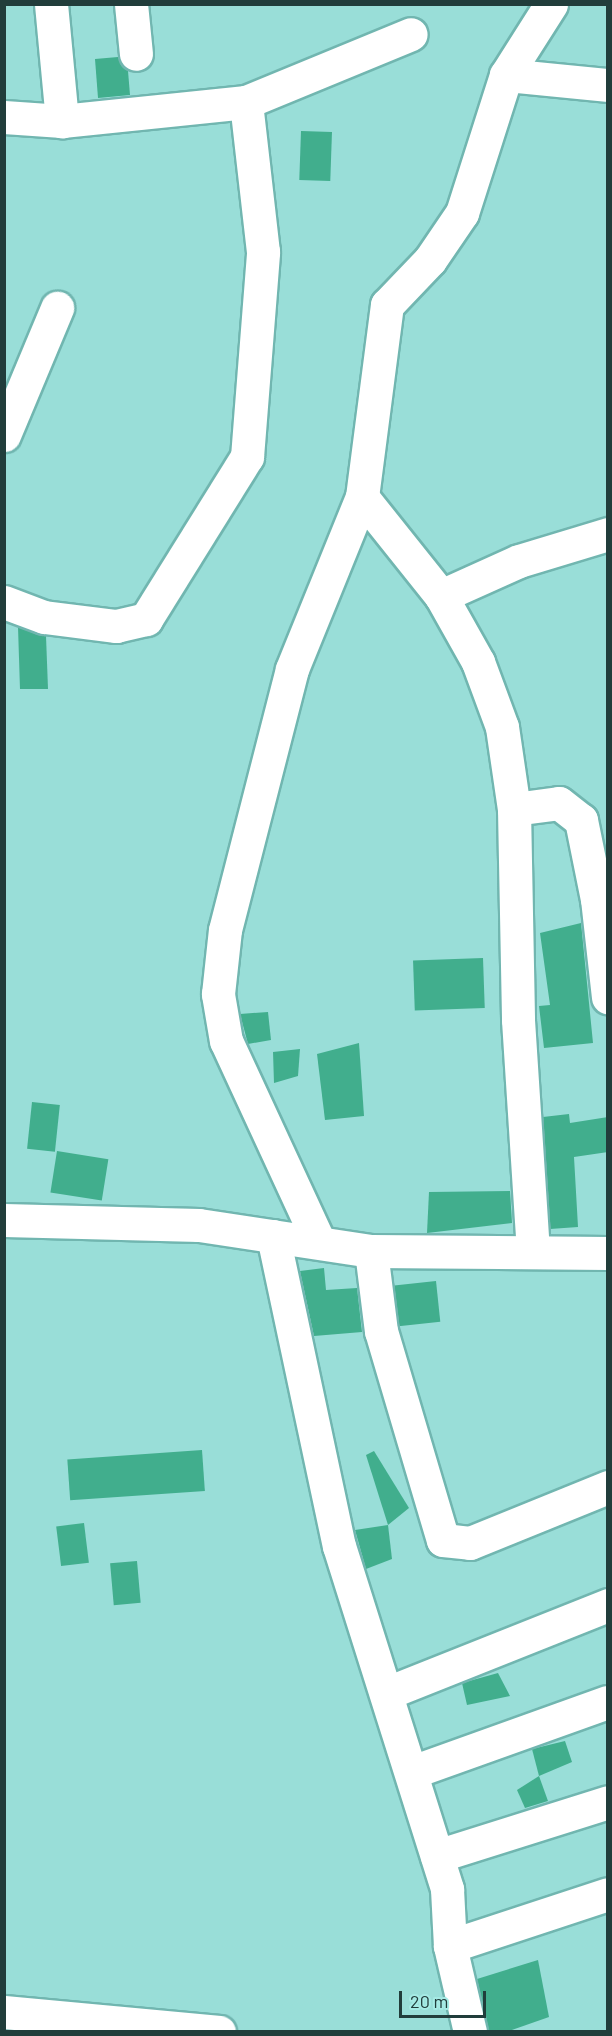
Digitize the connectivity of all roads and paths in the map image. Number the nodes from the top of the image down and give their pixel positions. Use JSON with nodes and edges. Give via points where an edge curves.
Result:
{"nodes":[{"id":1,"x":51,"y":4,"type":"edge"},
{"id":2,"x":131,"y":4,"type":"edge"},
{"id":3,"x":551,"y":4,"type":"edge"},
{"id":4,"x":411,"y":34,"type":"dead end"},
{"id":5,"x":136,"y":54,"type":"dead end"},
{"id":6,"x":506,"y":75,"type":"junction"},
{"id":7,"x":608,"y":85,"type":"edge"},
{"id":8,"x":246,"y":102,"type":"junction"},
{"id":9,"x":4,"y":117,"type":"edge"},
{"id":10,"x":62,"y":122,"type":"junction"},
{"id":11,"x":57,"y":308,"type":"dead end"},
{"id":12,"x":4,"y":435,"type":"edge"},
{"id":13,"x":362,"y":497,"type":"junction"},
{"id":14,"x":608,"y":534,"type":"edge"},
{"id":15,"x":441,"y":596,"type":"junction"},
{"id":16,"x":4,"y":602,"type":"edge"},
{"id":17,"x":514,"y":809,"type":"junction"},
{"id":18,"x":608,"y":997,"type":"edge"},
{"id":19,"x":4,"y":1220,"type":"edge"},
{"id":20,"x":273,"y":1236,"type":"junction"},
{"id":21,"x":319,"y":1242,"type":"junction"},
{"id":22,"x":371,"y":1251,"type":"junction"},
{"id":23,"x":533,"y":1252,"type":"junction"},
{"id":24,"x":608,"y":1253,"type":"edge"},
{"id":25,"x":608,"y":1487,"type":"edge"},
{"id":26,"x":608,"y":1605,"type":"edge"},
{"id":27,"x":387,"y":1693,"type":"junction"},
{"id":28,"x":608,"y":1702,"type":"edge"},
{"id":29,"x":412,"y":1772,"type":"junction"},
{"id":30,"x":608,"y":1802,"type":"edge"},
{"id":31,"x":437,"y":1856,"type":"junction"},
{"id":32,"x":608,"y":1894,"type":"edge"},
{"id":33,"x":450,"y":1946,"type":"junction"},
{"id":34,"x":4,"y":2012,"type":"edge"},
{"id":35,"x":104,"y":2025,"type":"edge"},
{"id":36,"x":219,"y":2031,"type":"edge"},
{"id":37,"x":470,"y":2031,"type":"edge"}],
"edges":[{"from":1,"to":10,"type":"street"},
{"from":2,"to":5,"type":"street"},
{"from":3,"to":6,"type":"street"},
{"from":4,"to":8,"type":"street"},
{"from":6,"to":7,"type":"street"},
{"from":6,"to":13,"type":"street","via":[[462,213],[430,260],[387,305]]},
{"from":8,"to":10,"type":"street"},
{"from":8,"to":16,"type":"street","via":[[263,252],[248,457],[146,619],[116,626],[54,619]]},
{"from":9,"to":10,"type":"street"},
{"from":11,"to":12,"type":"street"},
{"from":13,"to":15,"type":"street"},
{"from":13,"to":21,"type":"street","via":[[292,669],[225,930],[218,994],[226,1041]]},
{"from":14,"to":15,"type":"street","via":[[519,561]]},
{"from":15,"to":17,"type":"street","via":[[478,662],[502,727]]},
{"from":17,"to":18,"type":"street","via":[[560,803],[581,820],[597,899]]},
{"from":17,"to":23,"type":"street","via":[[518,1020]]},
{"from":19,"to":20,"type":"street","via":[[199,1226]]},
{"from":20,"to":21,"type":"street"},
{"from":20,"to":27,"type":"street","via":[[339,1546]]},
{"from":21,"to":22,"type":"street"},
{"from":22,"to":23,"type":"street"},
{"from":22,"to":25,"type":"street","via":[[381,1331],[443,1540],[470,1543]]},
{"from":23,"to":24,"type":"street"},
{"from":26,"to":27,"type":"street"},
{"from":27,"to":29,"type":"street"},
{"from":28,"to":29,"type":"street"},
{"from":29,"to":31,"type":"street"},
{"from":30,"to":31,"type":"street"},
{"from":31,"to":33,"type":"street","via":[[447,1889]]},
{"from":32,"to":33,"type":"street"},
{"from":33,"to":37,"type":"street"},
{"from":34,"to":35,"type":"street"},
{"from":35,"to":36,"type":"street"}]}
